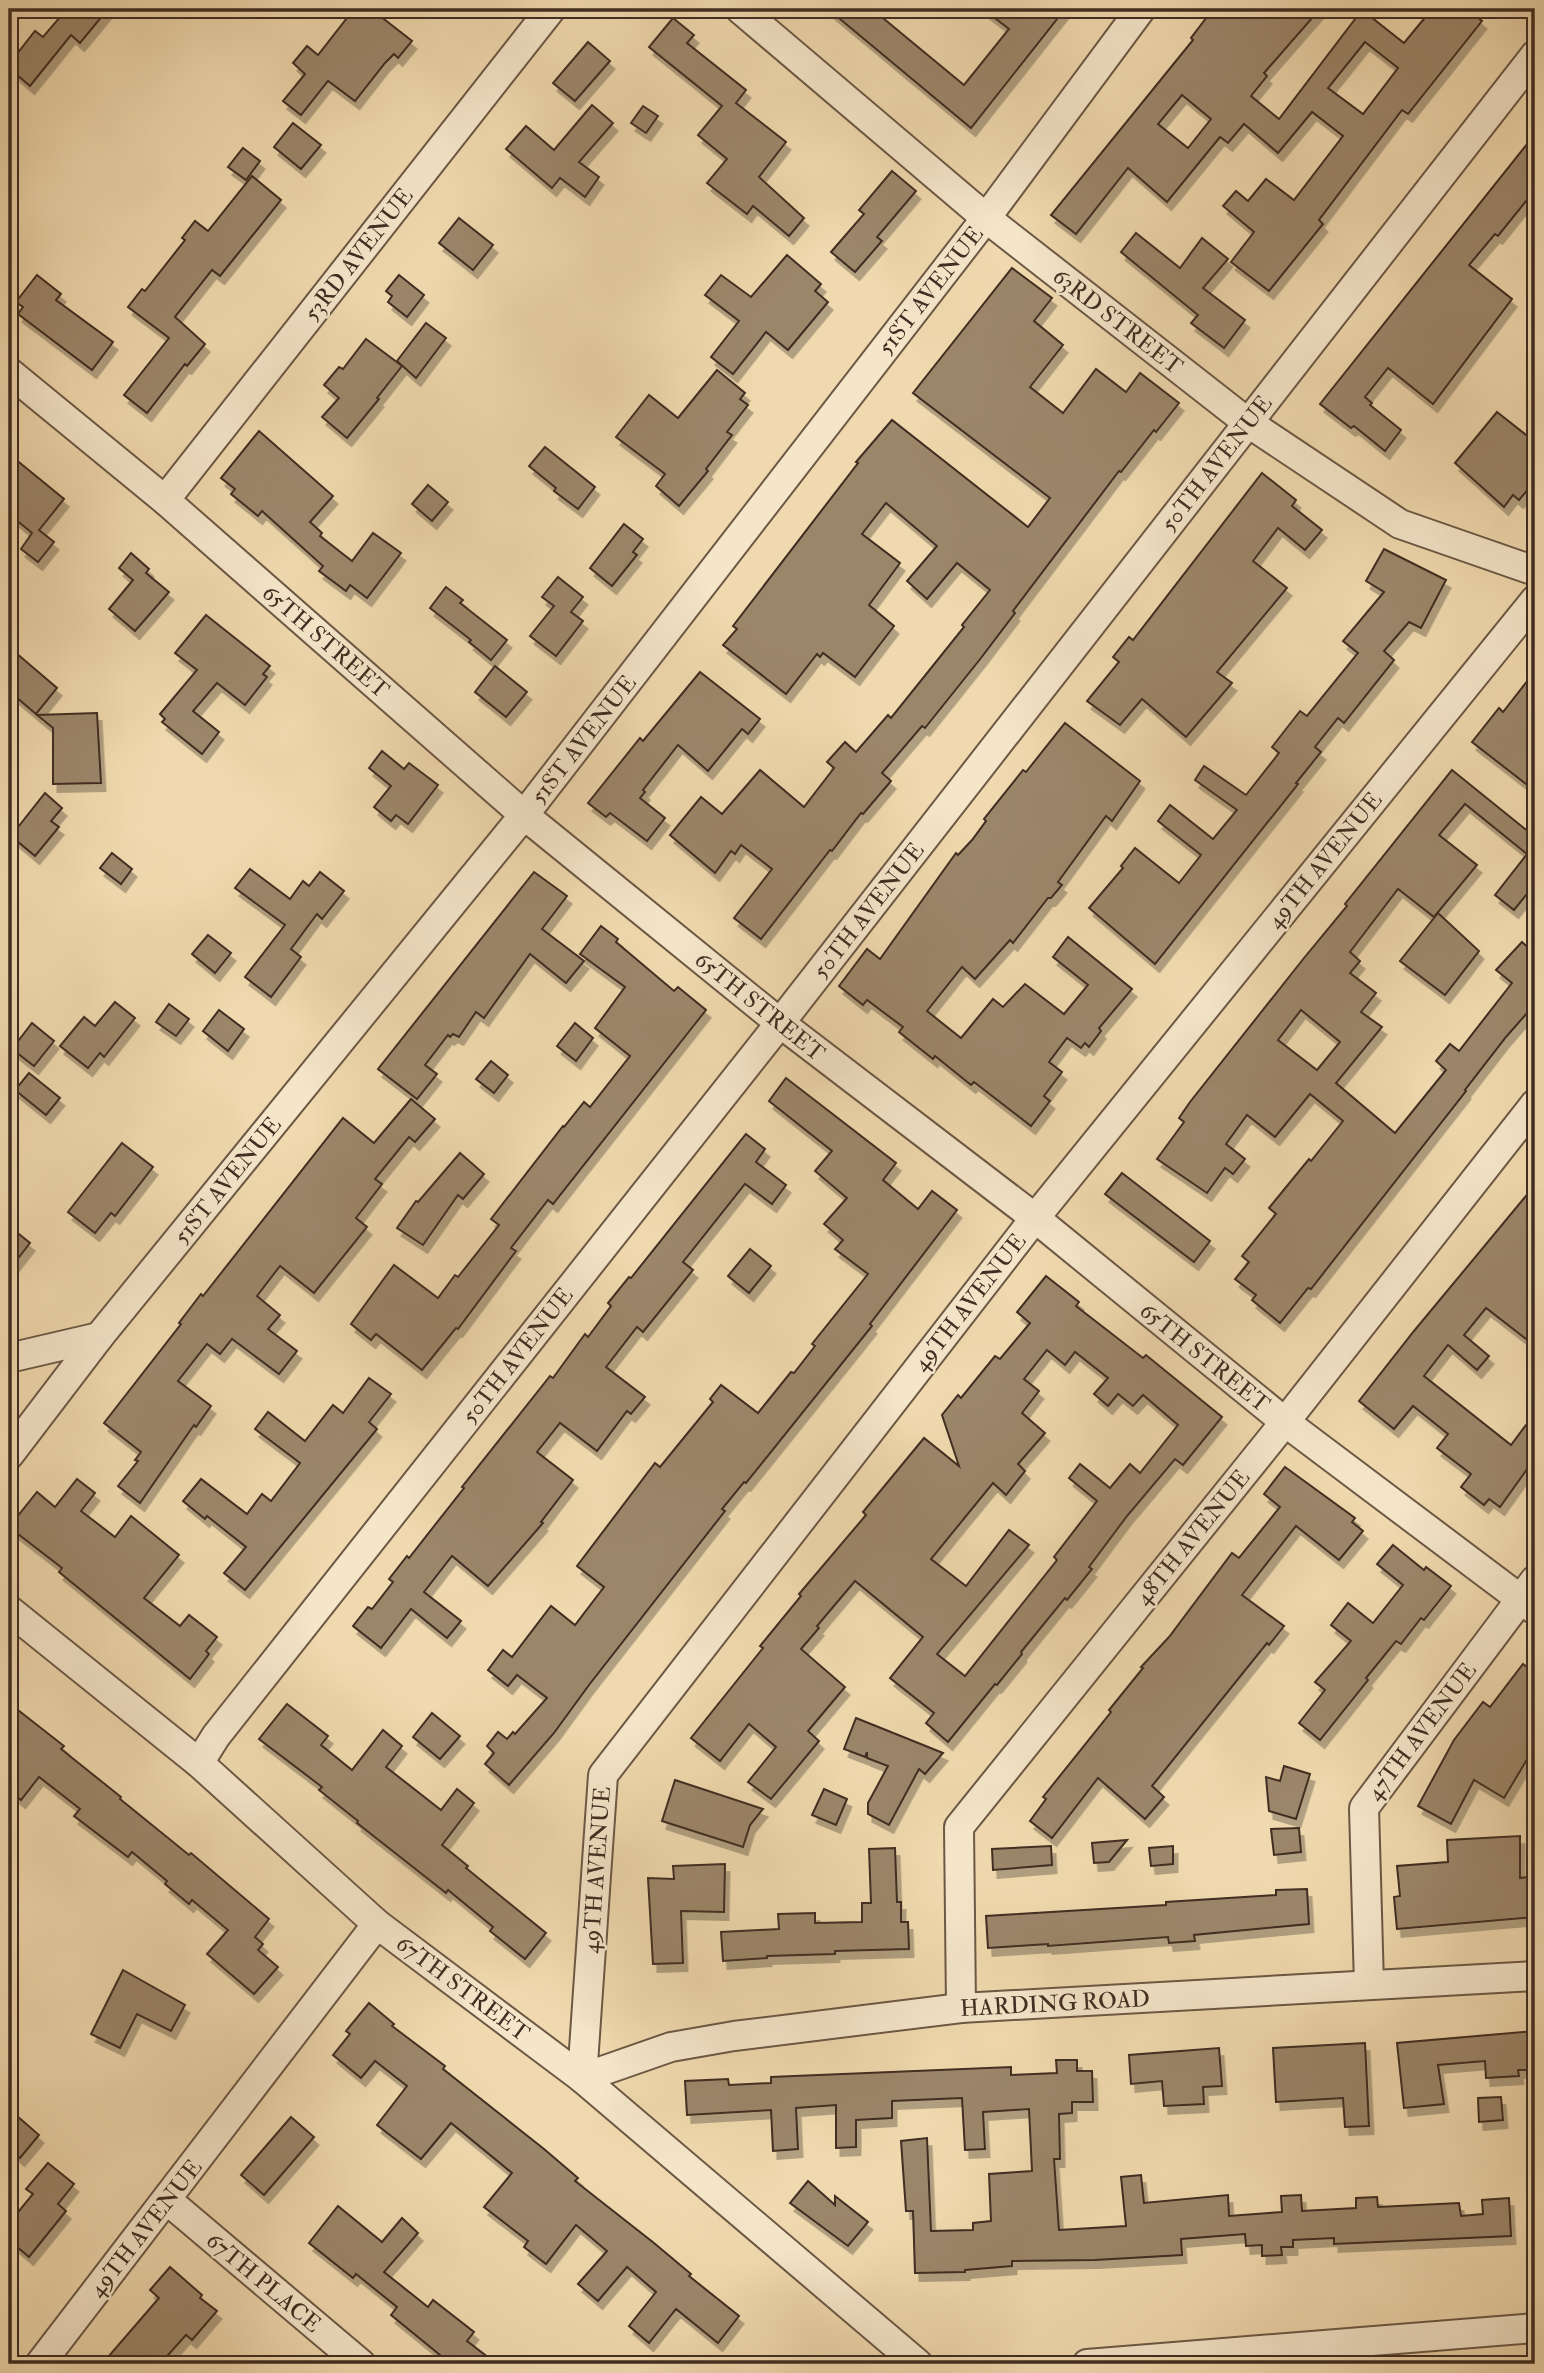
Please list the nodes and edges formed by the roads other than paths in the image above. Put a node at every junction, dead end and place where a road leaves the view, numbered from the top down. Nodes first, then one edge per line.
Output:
1 (551, 9) edge
2 (740, 9) edge
3 (1141, 9) edge
4 (1535, 55) edge
5 (986, 218) junction
6 (9, 372) edge
7 (1247, 422) junction
8 (165, 500) junction
9 (1535, 570) edge
10 (1535, 600) edge
11 (524, 815) junction
12 (780, 1023) junction
13 (1535, 1104) edge
14 (1034, 1218) junction
15 (99, 1337) junction
16 (9, 1358) edge
17 (1285, 1422) junction
18 (9, 1455) edge
19 (1530, 1596) edge
20 (9, 1610) edge
21 (199, 1763) junction
22 (377, 1924) junction
23 (1535, 1976) edge
24 (1369, 1985) junction
25 (961, 2008) junction
26 (582, 2078) junction
27 (167, 2200) junction
28 (1535, 2328) edge
29 (40, 2364) edge
30 (361, 2364) edge
31 (918, 2364) edge
32 (1087, 2364) edge

1 - 8 street, 53RD AVENUE
2 - 5 street, 63RD STREET
3 - 5 street, 51ST AVENUE
4 - 7 street, 50TH AVENUE
5 - 7 street, 63RD STREET
5 - 11 street, 51ST AVENUE
6 - 8 street, 65TH STREET
7 - 9 street, 63RD STREET
7 - 12 street, 50TH AVENUE
8 - 11 street, 65TH STREET
10 - 14 street, 49TH AVENUE
11 - 12 street, 65TH STREET
11 - 15 street, 51ST AVENUE
12 - 14 street, 65TH STREET
12 - 21 street, 50TH AVENUE
13 - 17 street, 48TH AVENUE
14 - 17 street, 65TH STREET
14 - 26 street, 49TH AVENUE
15 - 16 street
15 - 18 street, 51ST AVENUE
17 - 19 street, 65TH STREET
17 - 25 street, 48TH AVENUE
19 - 24 street, 47TH AVENUE
20 - 21 street, 67TH STREET
21 - 22 street, 67TH STREET
22 - 26 street, 67TH STREET
22 - 27 street, 49TH AVENUE
23 - 24 street, HARDING ROAD
24 - 25 street, HARDING ROAD
25 - 26 street, HARDING ROAD
26 - 31 street, 67TH STREET
27 - 29 street, 49TH AVENUE
27 - 30 street, 67TH PLACE
28 - 32 street

